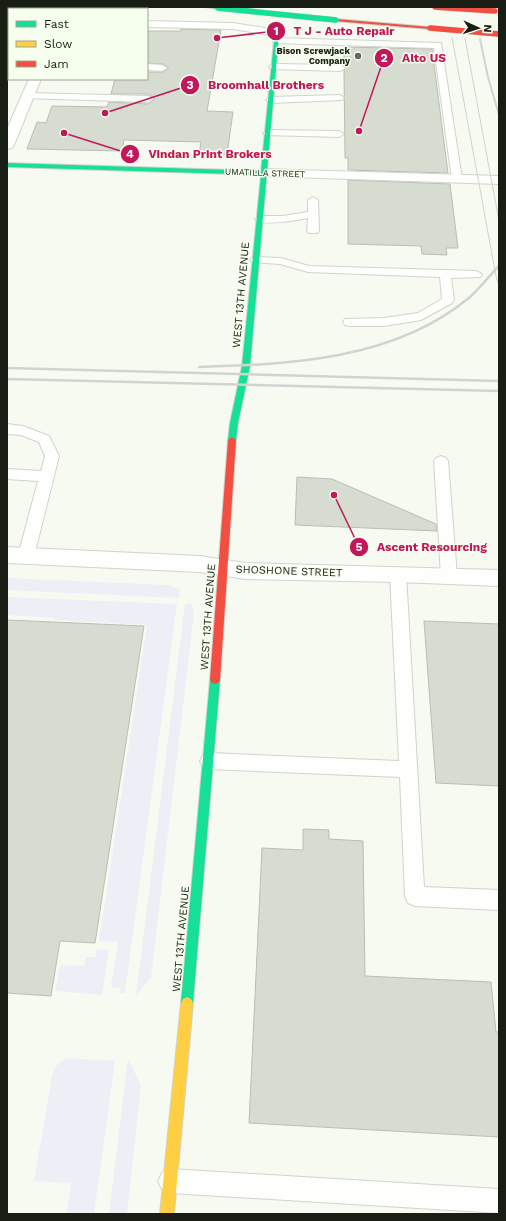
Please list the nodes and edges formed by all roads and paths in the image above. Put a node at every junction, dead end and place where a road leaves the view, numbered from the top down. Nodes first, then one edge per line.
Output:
1 (207, 7) edge
2 (435, 7) edge
3 (497, 11) edge
4 (278, 22) dead end
5 (148, 24) edge
6 (499, 34) edge
7 (277, 37) junction
8 (148, 67) edge
9 (274, 67) junction
10 (162, 68) dead end
11 (340, 68) dead end
12 (35, 80) edge
13 (28, 96) junction
14 (339, 98) dead end
15 (148, 99) dead end
16 (271, 100) junction
17 (268, 133) junction
18 (339, 134) dead end
19 (7, 145) edge
20 (7, 165) edge
21 (264, 173) junction
22 (457, 178) junction
23 (499, 180) edge
24 (314, 200) dead end
25 (313, 214) junction
26 (260, 219) junction
27 (313, 231) dead end
28 (256, 260) junction
29 (445, 274) junction
30 (476, 276) dead end
31 (349, 322) dead end
32 (7, 429) edge
33 (441, 461) dead end
34 (7, 474) edge
35 (46, 476) junction
36 (16, 556) edge
37 (224, 568) junction
38 (398, 574) junction
39 (449, 576) junction
40 (499, 578) edge
41 (209, 761) junction
42 (408, 769) junction
43 (499, 900) edge
44 (170, 1181) junction
45 (499, 1200) edge
46 (167, 1214) edge

1 - 6 main road, bridge
2 - 3 main road, bridge
4 - 7 main road, WEST 13TH AVENUE
5 - 7 lane
7 - 9 main road, WEST 13TH AVENUE
7 - 22 lane
8 - 10 lane
9 - 11 lane
9 - 16 main road, WEST 13TH AVENUE
12 - 13 street
13 - 15 lane
13 - 19 street
14 - 16 lane
16 - 17 main road, WEST 13TH AVENUE
17 - 18 lane
17 - 21 main road, WEST 13TH AVENUE
20 - 21 main road, UMATILLA STREET
21 - 22 street, UMATILLA STREET
21 - 26 main road, WEST 13TH AVENUE
22 - 23 street, UMATILLA STREET
24 - 25 lane
25 - 26 lane
25 - 27 lane
26 - 28 main road, WEST 13TH AVENUE
28 - 29 lane
28 - 37 main road, WEST 13TH AVENUE
29 - 30 lane
29 - 31 lane
32 - 35 lane
33 - 39 lane
34 - 35 lane
35 - 36 lane
36 - 37 street, SHOSHONE STREET
37 - 38 street, SHOSHONE STREET
37 - 41 main road, WEST 13TH AVENUE
38 - 39 street, SHOSHONE STREET
38 - 42 lane
39 - 40 street, SHOSHONE STREET
41 - 42 lane
41 - 44 main road, WEST 13TH AVENUE
42 - 43 lane
44 - 45 lane
44 - 46 main road, WEST 13TH AVENUE

